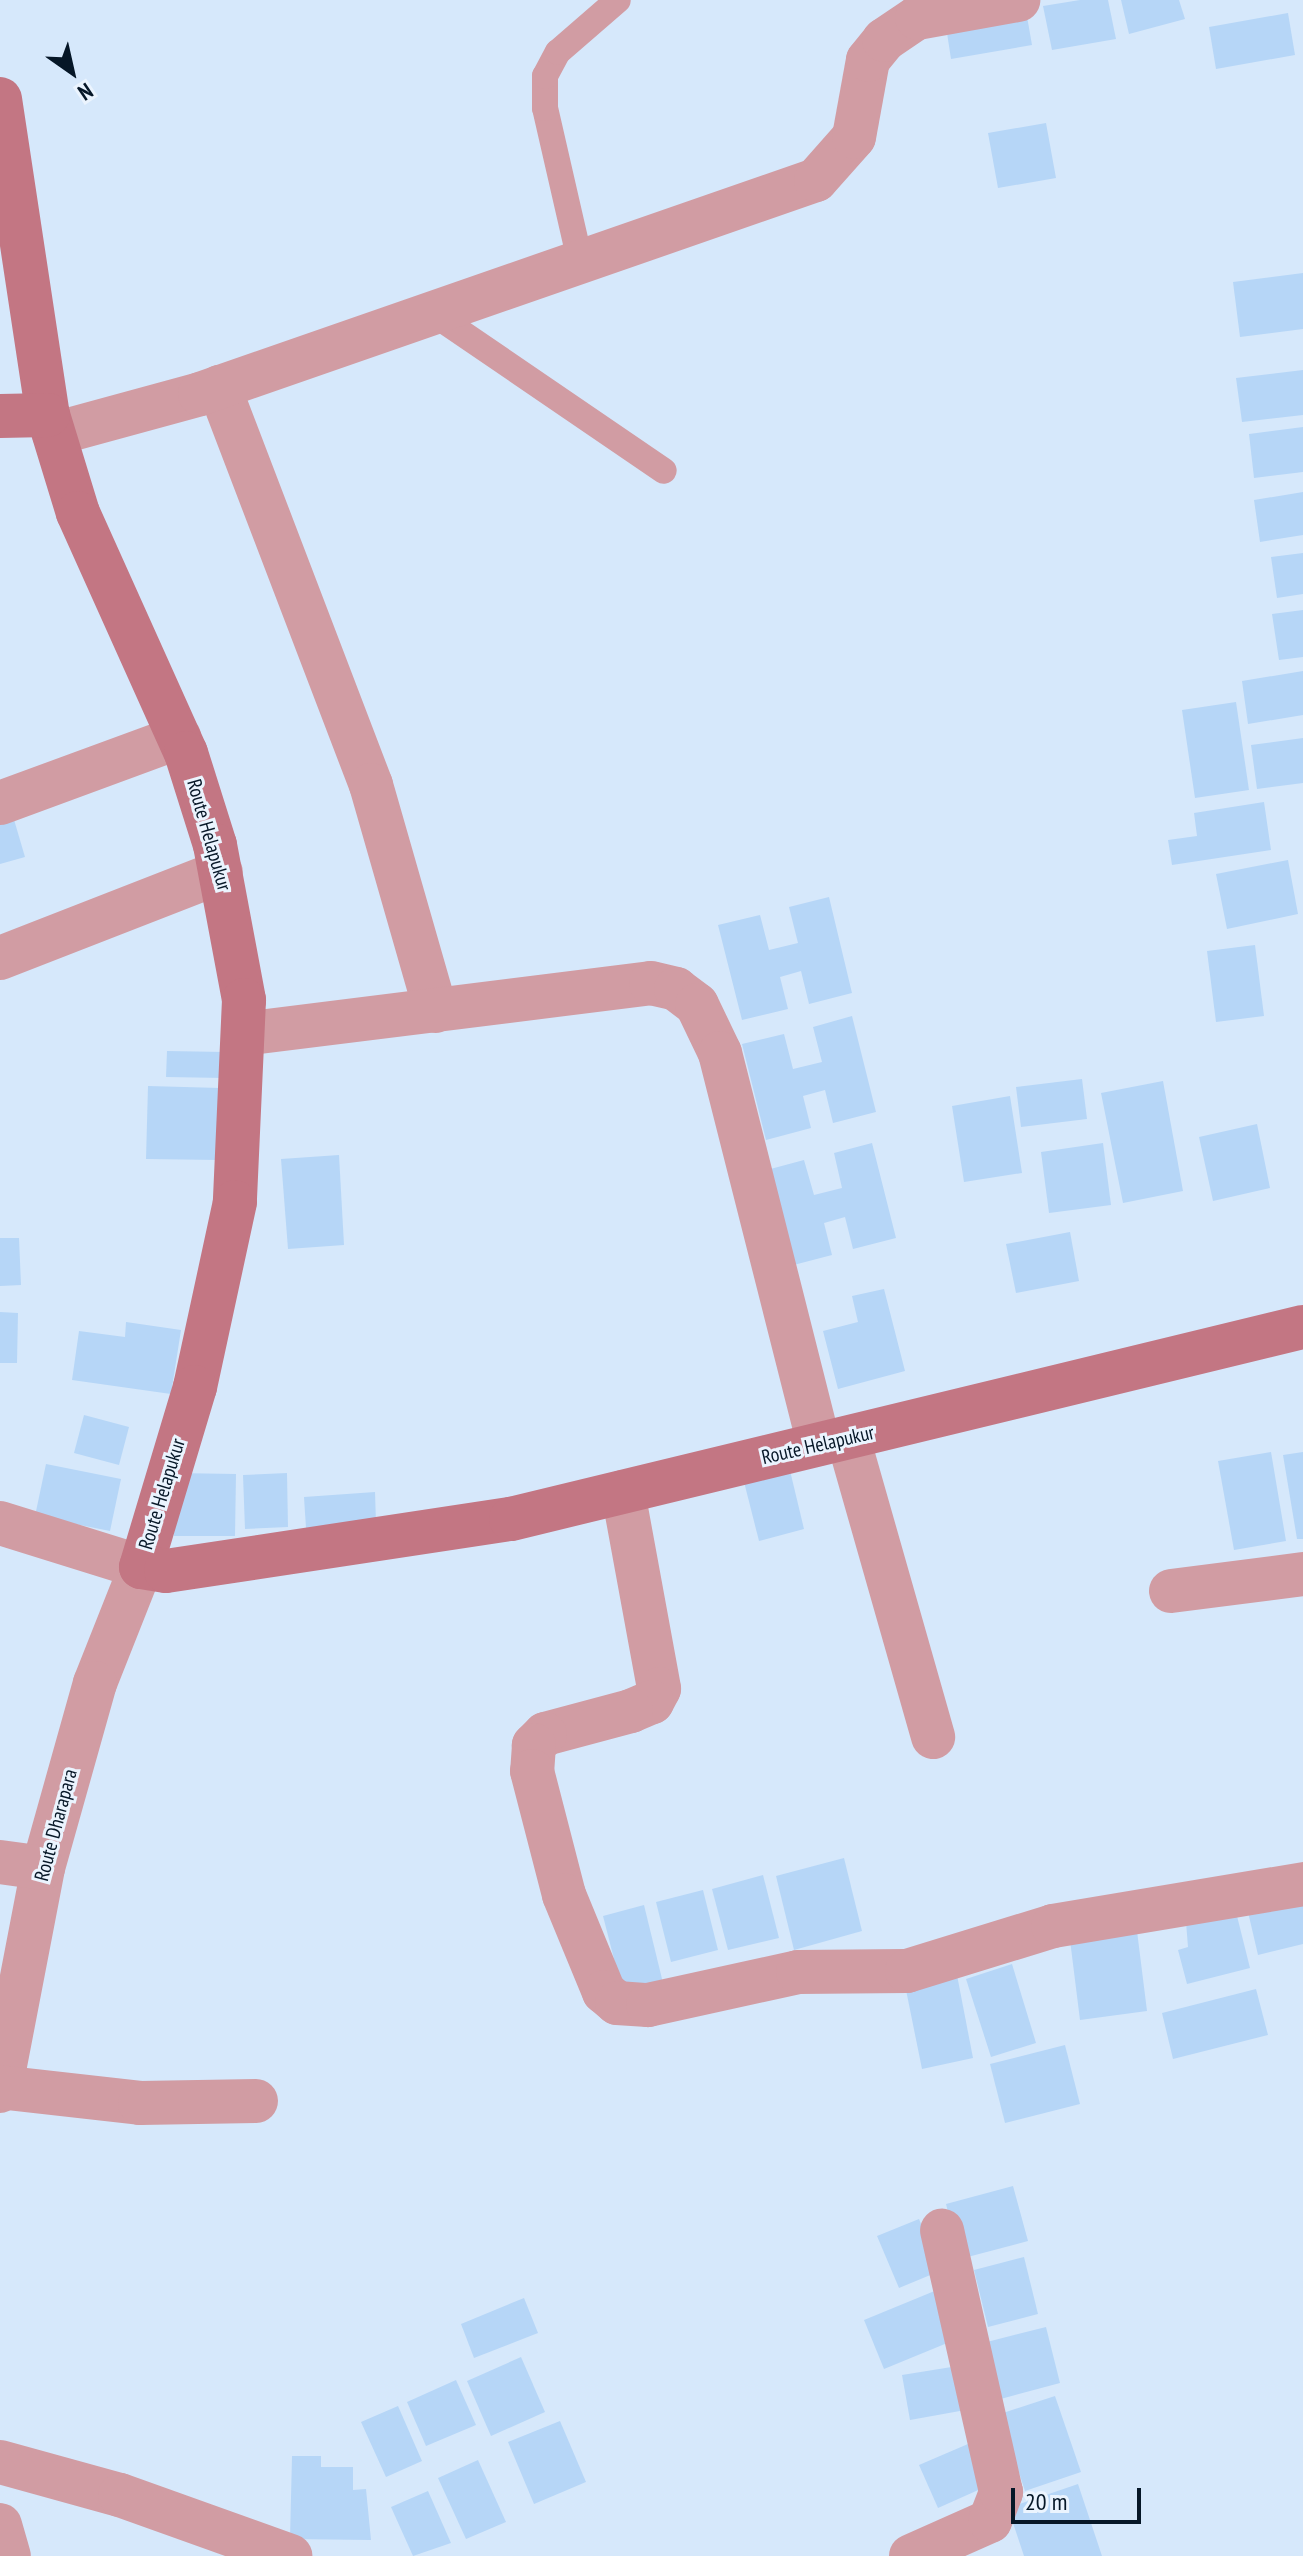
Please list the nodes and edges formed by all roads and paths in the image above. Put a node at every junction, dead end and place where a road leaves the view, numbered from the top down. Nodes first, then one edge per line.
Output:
1 (618, 0) edge
2 (1018, 0) edge
3 (0, 99) edge
4 (581, 265) junction
5 (434, 314) junction
6 (219, 387) junction
7 (0, 416) edge
8 (51, 425) junction
9 (664, 471) dead end
10 (179, 737) junction
11 (0, 803) edge
12 (221, 872) junction
13 (0, 958) edge
14 (436, 1011) junction
15 (243, 1034) junction
16 (1303, 1327) edge
17 (834, 1441) junction
18 (623, 1492) junction
19 (0, 1523) edge
20 (141, 1567) junction
21 (1303, 1574) edge
22 (1171, 1591) dead end
23 (933, 1737) dead end
24 (0, 1862) edge
25 (43, 1868) junction
26 (1303, 1884) edge
27 (0, 2089) edge
28 (256, 2101) dead end
29 (942, 2231) dead end
30 (0, 2462) edge
31 (0, 2525) edge
32 (9, 2556) edge
33 (290, 2556) edge
34 (911, 2556) edge

1 - 4 lane
2 - 4 street
3 - 8 street, Route Helapukur
4 - 5 street
5 - 6 street
5 - 9 lane
6 - 8 street
6 - 14 street
7 - 8 street
8 - 10 street, Route Helapukur
10 - 11 street
10 - 12 street, Route Helapukur
12 - 13 street
12 - 15 street, Route Helapukur
14 - 15 street
14 - 17 street
15 - 20 street, Route Helapukur
16 - 17 street, Route Helapukur
17 - 18 street, Route Helapukur
17 - 23 street
18 - 20 street, Route Helapukur
18 - 26 street
19 - 20 street
20 - 25 street, Route Dharapara
21 - 22 street
24 - 25 street
25 - 27 street, Route Dharapara
27 - 28 street
29 - 34 street
30 - 33 street
31 - 32 street

